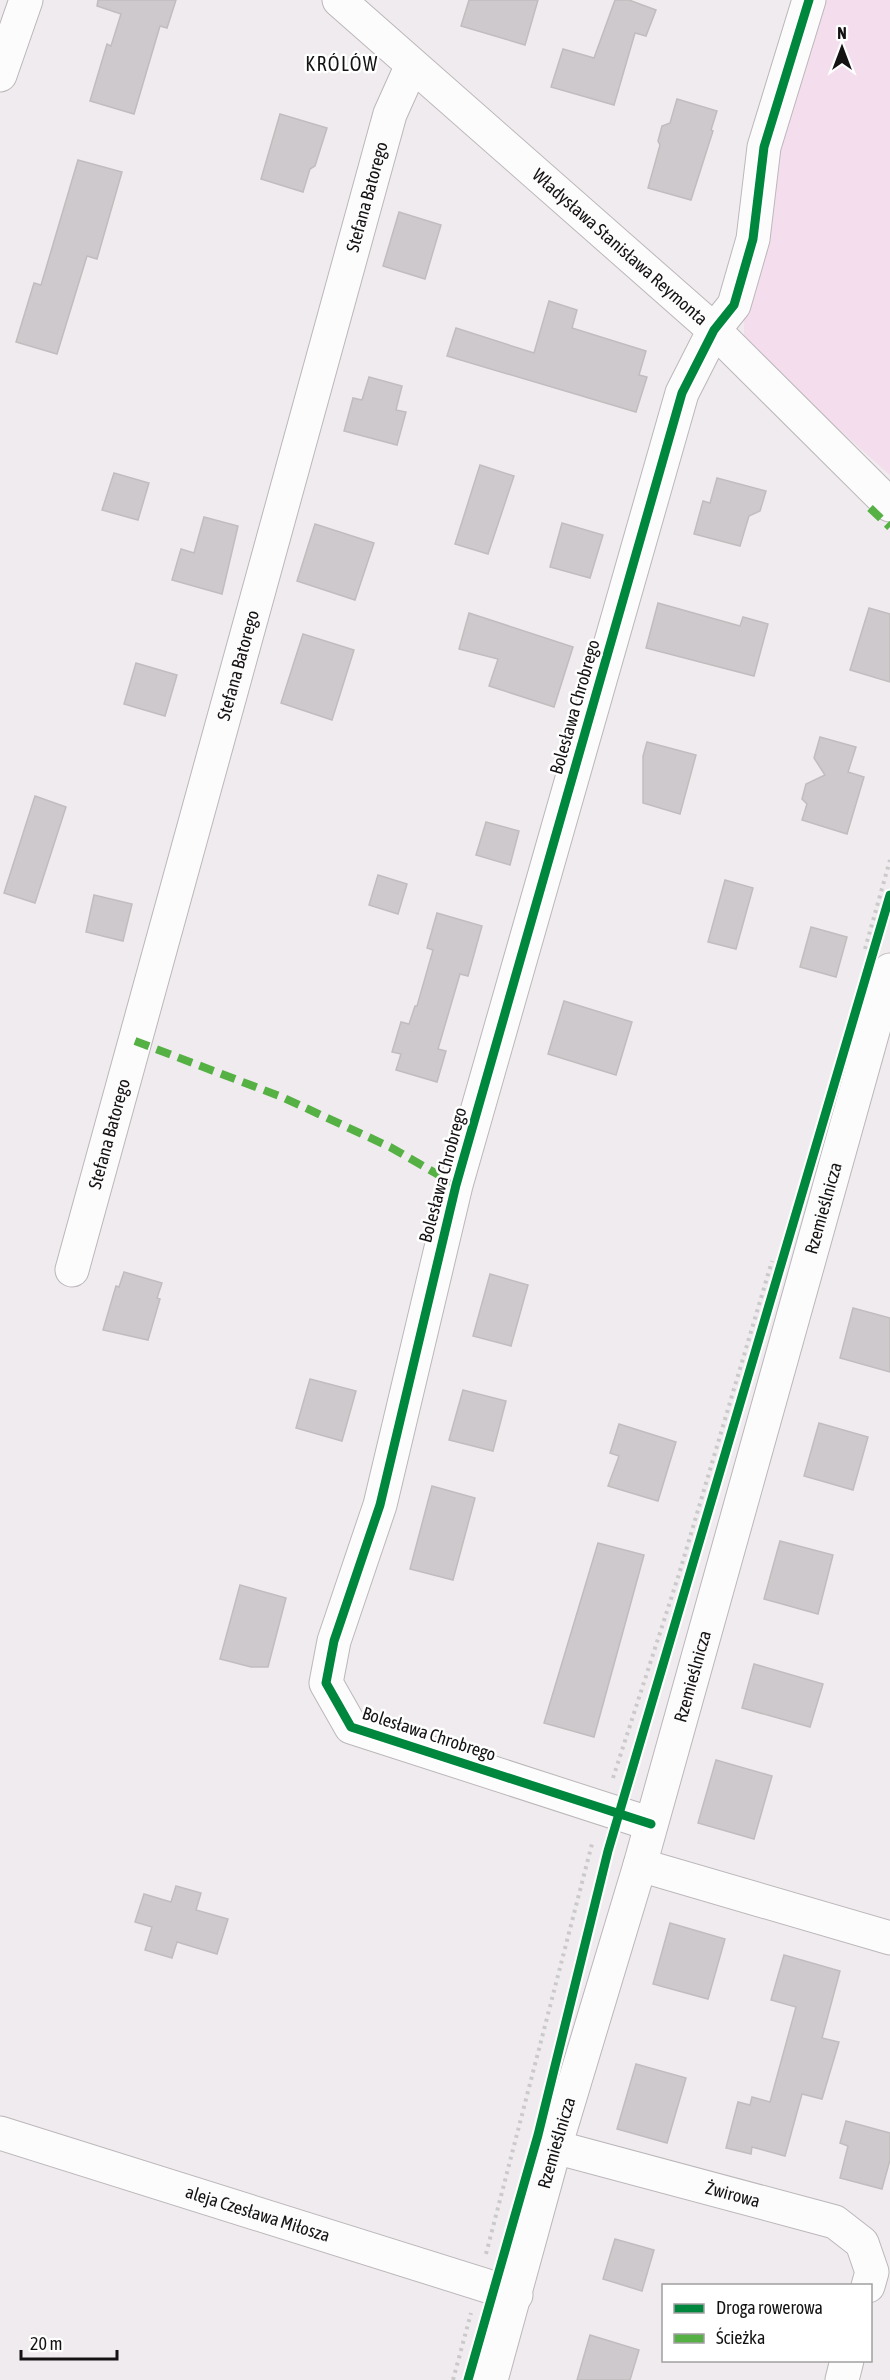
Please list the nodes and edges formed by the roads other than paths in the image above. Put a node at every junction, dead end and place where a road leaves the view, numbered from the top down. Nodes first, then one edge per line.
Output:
1 (26, 0) edge
2 (339, 0) edge
3 (809, 0) edge
4 (412, 65) junction
5 (0, 75) edge
6 (714, 330) junction
7 (890, 505) edge
8 (876, 958) edge
9 (72, 1270) dead end
10 (651, 1824) junction
11 (639, 1865) junction
12 (890, 1938) edge
13 (0, 2133) edge
14 (555, 2147) junction
15 (869, 2284) edge
16 (516, 2295) junction
17 (847, 2362) edge
18 (491, 2380) edge
19 (842, 2380) edge

1 - 5 street
2 - 4 street, Władysława Stanisława Reymonta
3 - 6 street, Bolesława Chrobrego
4 - 6 street, Władysława Stanisława Reymonta
4 - 9 street, Stefana Batorego
6 - 7 street, Władysława Stanisława Reymonta
6 - 10 street, Bolesława Chrobrego
8 - 10 street, Rzemieślnicza
10 - 11 street, Rzemieślnicza
11 - 12 street
11 - 14 street, Rzemieślnicza
13 - 16 street, aleja Czesława Miłosza
14 - 15 street, Żwirowa
14 - 16 street, Rzemieślnicza
16 - 18 street, Rzemieślnicza
17 - 19 street

